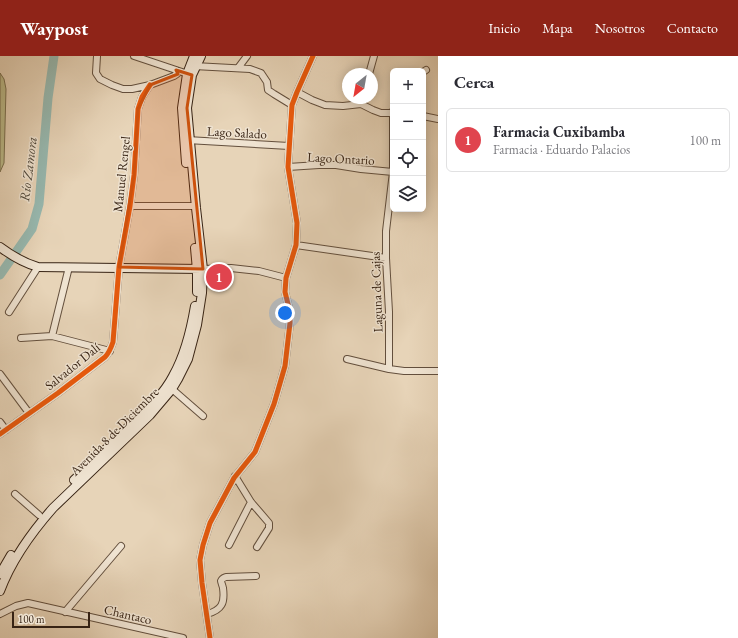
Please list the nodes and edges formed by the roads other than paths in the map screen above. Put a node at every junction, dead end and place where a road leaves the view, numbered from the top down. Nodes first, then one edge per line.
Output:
1 (97, 56) edge
2 (134, 56) edge
3 (194, 56) edge
4 (201, 56) edge
5 (247, 56) edge
6 (313, 56) edge
7 (374, 56) edge
8 (193, 66) junction
9 (238, 68) junction
10 (371, 68) edge
11 (176, 70) junction
12 (190, 74) junction
13 (150, 86) junction
14 (297, 92) junction
15 (351, 104) edge
16 (365, 104) edge
17 (292, 105) junction
18 (390, 113) edge
19 (426, 117) edge
20 (438, 120) edge
21 (187, 140) junction
22 (289, 146) junction
23 (288, 168) junction
24 (390, 172) edge
25 (393, 176) edge
26 (130, 206) junction
27 (192, 206) junction
28 (296, 245) junction
29 (2, 249) edge
30 (386, 258) junction
31 (38, 267) junction
32 (69, 267) junction
33 (119, 267) junction
34 (200, 269) junction
35 (286, 278) junction
36 (9, 312) dead end
37 (52, 336) junction
38 (21, 338) dead end
39 (110, 351) junction
40 (347, 358) dead end
41 (389, 369) junction
42 (438, 371) edge
43 (0, 374) edge
44 (172, 389) junction
45 (29, 413) junction
46 (203, 416) dead end
47 (0, 422) edge
48 (3, 432) edge
49 (235, 476) junction
50 (16, 494) dead end
51 (251, 502) junction
52 (39, 515) junction
53 (229, 545) dead end
54 (121, 546) dead end
55 (257, 547) dead end
56 (0, 574) edge
57 (256, 576) dead end
58 (0, 591) edge
59 (65, 612) junction
60 (0, 614) edge
61 (207, 614) junction
62 (183, 638) edge
63 (210, 638) edge

1 - 13 street
2 - 11 street
3 - 8 main road, Avenida 8 de Diciembre
4 - 8 main road, Avenida 8 de Diciembre
5 - 9 street
6 - 14 street
7 - 10 street
8 - 9 street
8 - 12 main road, Avenida 8 de Diciembre
9 - 17 street
11 - 12 street
11 - 13 street
12 - 21 main road, Avenida 8 de Diciembre
13 - 26 street, Manuel Rengel
14 - 15 street
14 - 17 street
16 - 18 street
17 - 22 street
19 - 20 street
21 - 22 street, Lago Salado
21 - 27 main road, Avenida 8 de Diciembre
21 - 34 main road, Avenida 8 de Diciembre
22 - 23 street
23 - 24 street, Lago Ontario
23 - 28 street
25 - 30 street, Laguna de Cajas
26 - 27 street
26 - 33 street, Manuel Rengel
27 - 34 main road, Avenida 8 de Diciembre
28 - 30 street
28 - 35 street
29 - 31 main road
30 - 41 street, Laguna de Cajas
31 - 32 main road
31 - 36 street
32 - 33 main road
32 - 37 street
33 - 34 main road
33 - 39 street, Salvador Dalí
34 - 35 street
34 - 44 main road, Avenida 8 de Diciembre
34 - 52 main road, Avenida 8 de Diciembre
35 - 49 street
37 - 38 street
37 - 39 street
39 - 45 street, Salvador Dalí
40 - 41 street
41 - 42 street
43 - 45 street
44 - 46 street
44 - 58 main road, Avenida 8 de Diciembre
45 - 48 street, Salvador Dalí
47 - 48 street
49 - 51 street
49 - 61 street
50 - 52 street
51 - 53 street
51 - 55 street
52 - 56 main road, Avenida 8 de Diciembre
54 - 59 street
57 - 61 street
59 - 60 street, Chantaco
59 - 62 street, Chantaco
61 - 63 street

